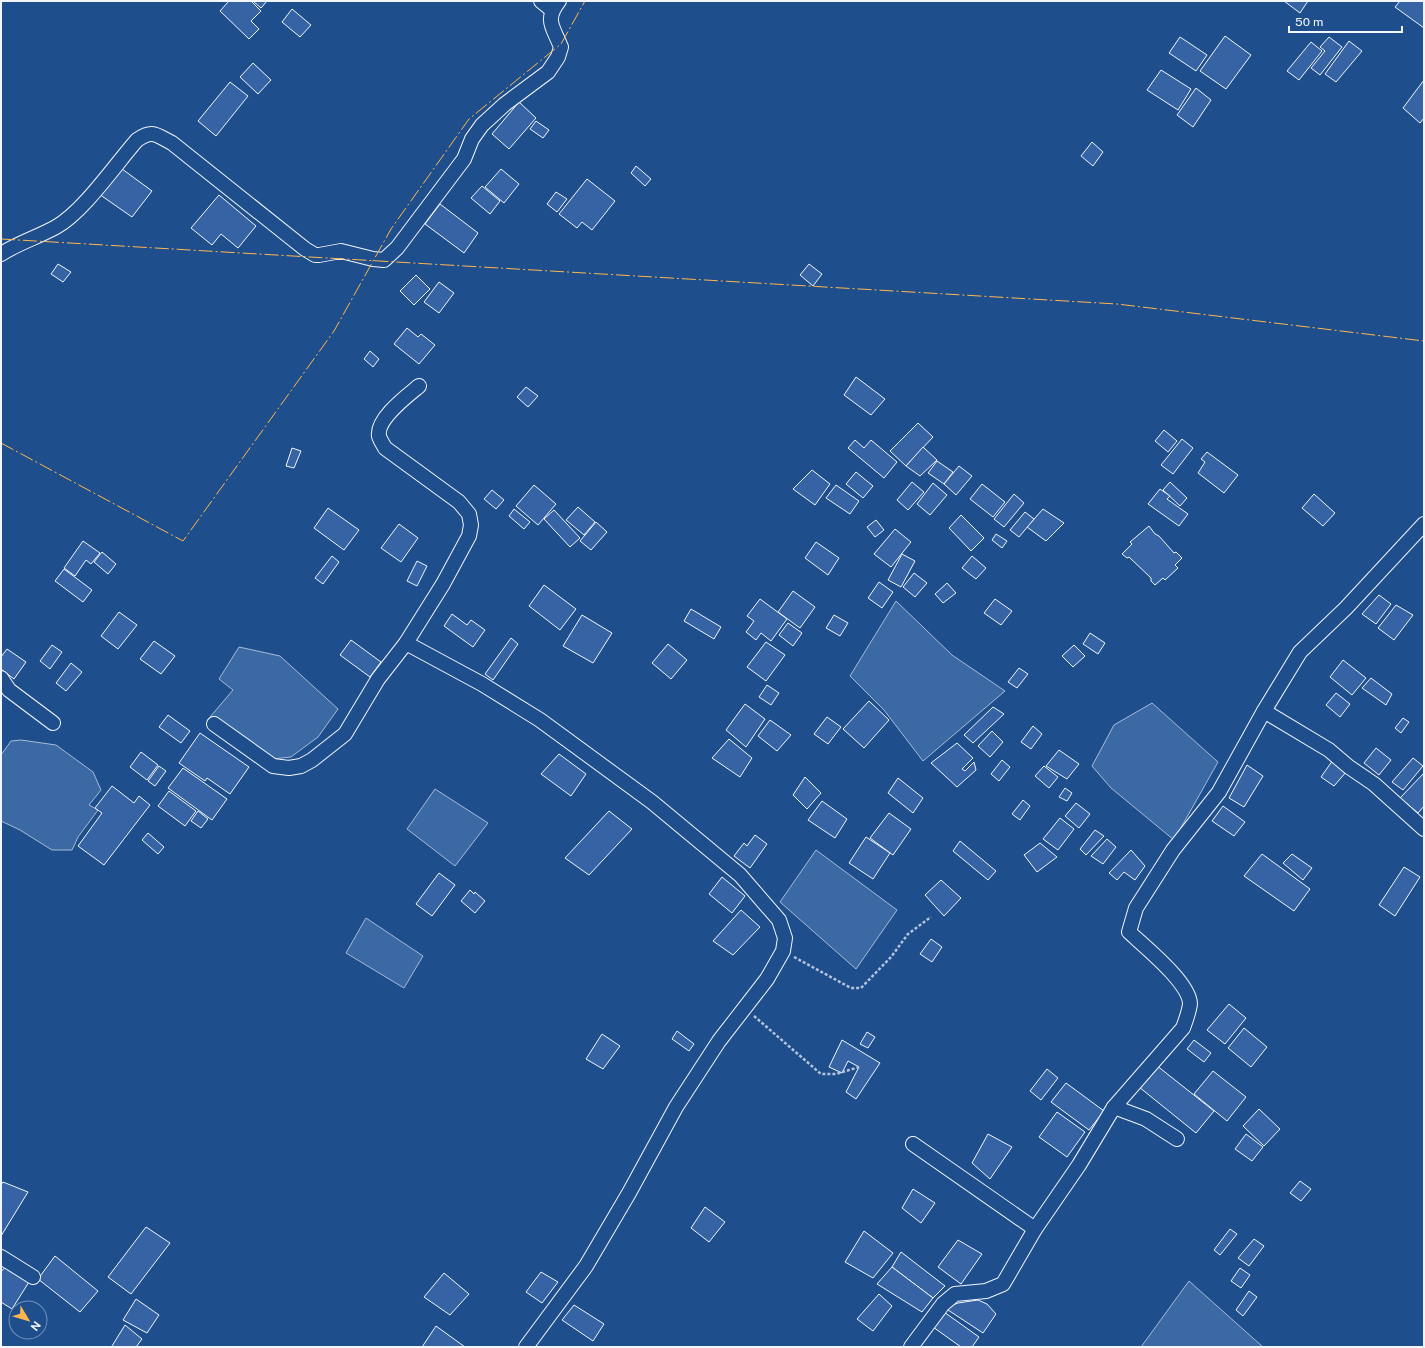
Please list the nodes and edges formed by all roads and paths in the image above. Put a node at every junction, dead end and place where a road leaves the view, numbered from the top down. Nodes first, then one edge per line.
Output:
1 (551, 4) edge
2 (1, 254) edge
3 (419, 386) dead end
4 (1424, 524) edge
5 (406, 643) junction
6 (1, 678) edge
7 (1264, 711) junction
8 (53, 723) dead end
9 (214, 724) dead end
10 (1424, 829) edge
11 (931, 917) dead end
12 (783, 951) junction
13 (745, 1008) junction
14 (859, 1067) dead end
15 (1114, 1107) junction
16 (1176, 1139) dead end
17 (913, 1144) dead end
18 (1035, 1229) junction
19 (1, 1257) edge
20 (33, 1277) dead end
21 (526, 1347) edge
22 (911, 1347) edge

1 - 2 street
3 - 5 street
4 - 7 street
5 - 9 street
5 - 12 street
6 - 8 street
7 - 10 street
7 - 15 street
11 - 12 path
12 - 13 street
13 - 14 path
13 - 21 street
15 - 16 street
15 - 18 street
17 - 18 street
18 - 22 street
19 - 20 street

